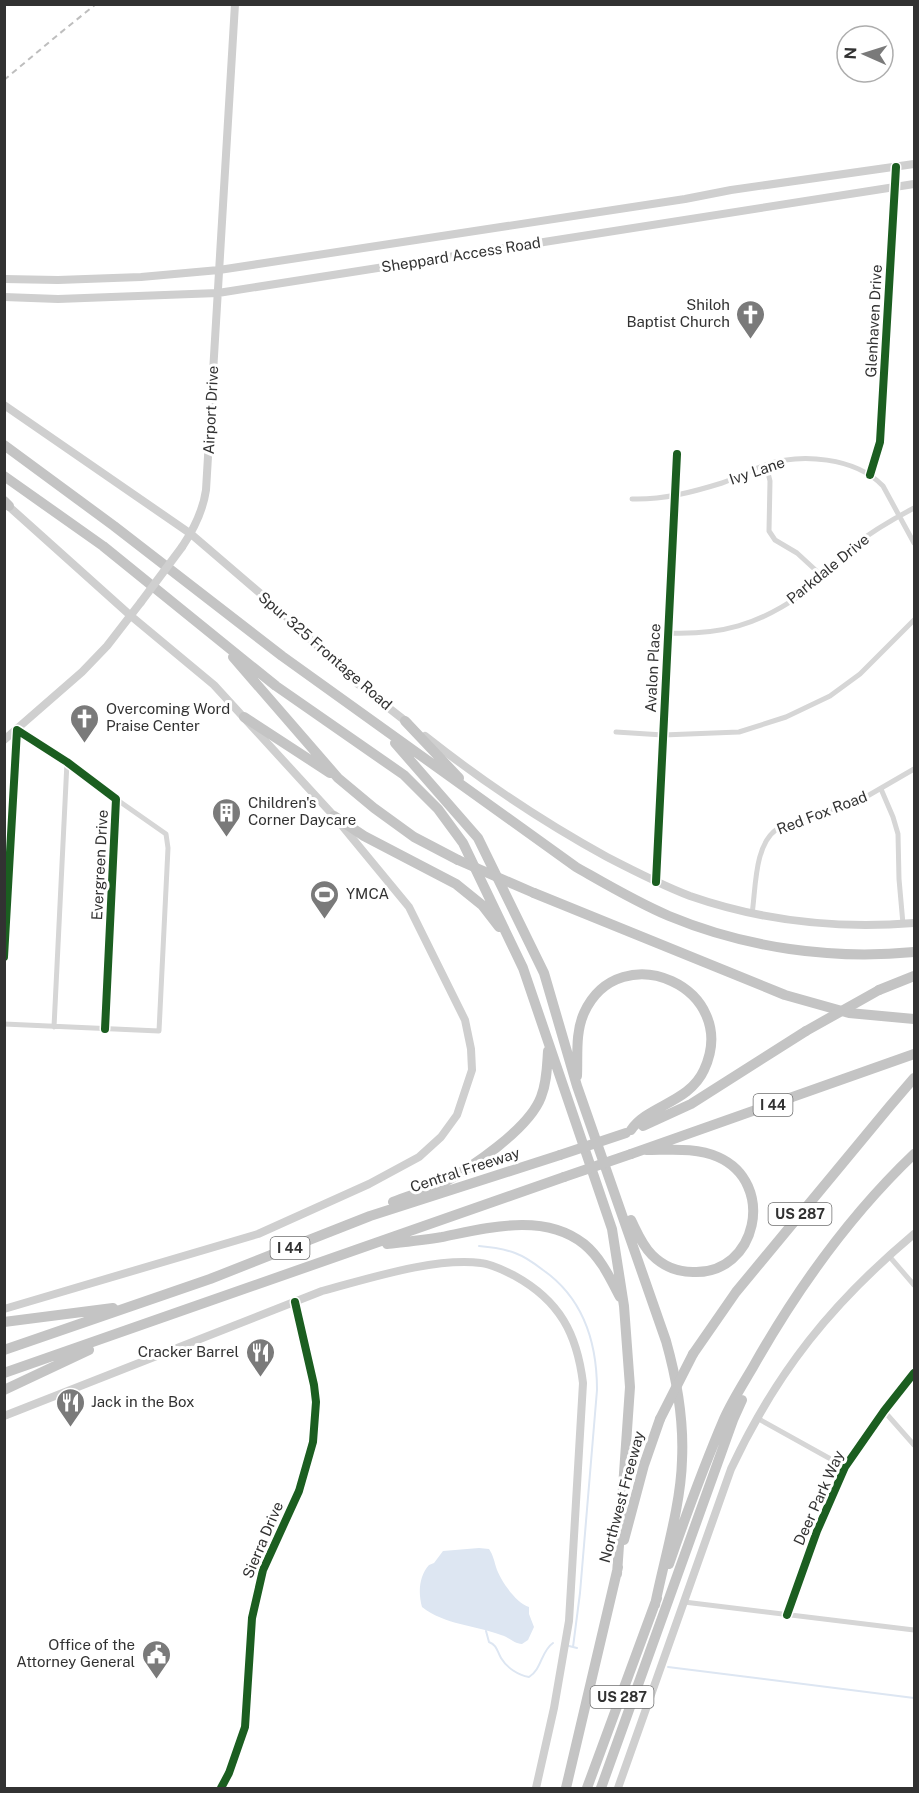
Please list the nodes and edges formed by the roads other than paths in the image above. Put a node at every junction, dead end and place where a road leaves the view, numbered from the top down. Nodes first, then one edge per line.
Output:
1 (236, 4) edge
2 (915, 164) edge
3 (896, 166) junction
4 (915, 184) edge
5 (895, 187) junction
6 (219, 270) junction
7 (4, 279) edge
8 (218, 293) junction
9 (4, 297) edge
10 (4, 405) edge
11 (4, 440) edge
12 (4, 445) edge
13 (677, 454) dead end
14 (30, 463) junction
15 (766, 465) junction
16 (870, 475) junction
17 (4, 476) edge
18 (675, 496) junction
19 (632, 499) dead end
20 (6, 503) edge
21 (915, 508) edge
22 (899, 516) junction
23 (191, 534) junction
24 (915, 543) edge
25 (822, 576) junction
26 (131, 615) junction
27 (915, 620) edge
28 (668, 633) junction
29 (213, 634) junction
30 (243, 717) junction
31 (405, 721) junction
32 (383, 728) junction
33 (17, 730) junction
34 (615, 732) dead end
35 (663, 735) junction
36 (4, 740) edge
37 (67, 762) junction
38 (915, 769) edge
39 (338, 778) junction
40 (881, 789) junction
41 (477, 798) junction
42 (117, 799) junction
43 (334, 816) junction
44 (656, 882) junction
45 (752, 914) junction
46 (915, 922) edge
47 (903, 924) junction
48 (513, 945) junction
49 (915, 952) edge
50 (4, 957) edge
51 (915, 976) edge
52 (915, 1019) edge
53 (4, 1024) edge
54 (54, 1027) junction
55 (105, 1029) junction
56 (548, 1044) junction
57 (915, 1054) edge
58 (914, 1078) edge
59 (577, 1086) junction
60 (629, 1131) junction
61 (646, 1149) junction
62 (915, 1154) edge
63 (616, 1194) junction
64 (370, 1216) junction
65 (915, 1234) edge
66 (366, 1247) junction
67 (889, 1256) junction
68 (915, 1285) edge
69 (295, 1302) junction
70 (134, 1306) junction
71 (624, 1306) junction
72 (4, 1309) edge
73 (4, 1322) edge
74 (135, 1328) junction
75 (772, 1334) junction
76 (4, 1350) edge
77 (4, 1373) edge
78 (915, 1373) edge
79 (4, 1390) edge
80 (884, 1411) junction
81 (4, 1416) edge
82 (758, 1418) junction
83 (915, 1445) edge
84 (845, 1467) junction
85 (617, 1574) junction
86 (684, 1602) junction
87 (655, 1605) junction
88 (787, 1615) junction
89 (915, 1630) edge
90 (584, 1710) junction
91 (221, 1788) edge
92 (536, 1788) edge
93 (561, 1788) edge
94 (566, 1788) edge
95 (587, 1788) edge
96 (601, 1788) edge
97 (618, 1788) edge

1 - 6 main road, Airport Drive
2 - 3 main road, Sheppard Access Road
3 - 5 street, Glenhaven Drive
3 - 6 main road, Sheppard Access Road
4 - 5 main road, Sheppard Access Road
5 - 8 main road, Sheppard Access Road
5 - 16 street, Glenhaven Drive
6 - 7 main road, Sheppard Access Road
6 - 8 main road, Airport Drive
8 - 9 main road, Sheppard Access Road
8 - 23 main road, Airport Drive
10 - 23 main road, Spur 325 Frontage Road
11 - 14 highway
12 - 14 highway
13 - 18 street, Avalon Place
14 - 32 highway
15 - 16 street, Ivy Lane
15 - 18 street, Ivy Lane
15 - 25 street
16 - 22 street, Ivy Lane
17 - 29 highway
18 - 19 street, Ivy Lane
18 - 28 street, Avalon Place
20 - 26 main road
21 - 22 street, Parkdale Drive
22 - 24 street, Ivy Lane
22 - 25 street, Parkdale Drive
23 - 26 main road, Airport Drive, bridge
23 - 31 main road, Spur 325 Frontage Road
25 - 28 street, Parkdale Drive
26 - 30 main road
26 - 33 main road, Airport Drive
27 - 35 street
28 - 35 street, Avalon Place
29 - 39 highway
29 - 48 highway
30 - 39 highway
30 - 43 main road
31 - 41 highway
31 - 44 main road, Spur 325 Frontage Road
32 - 41 highway
32 - 59 highway
33 - 36 main road, Airport Drive
33 - 37 street, Evergreen Drive
33 - 50 street
34 - 35 street
35 - 44 street, Avalon Place
37 - 42 street, Evergreen Drive
37 - 54 street
38 - 40 street, Red Fox Road
39 - 52 highway, bridge
40 - 45 street, Red Fox Road
40 - 47 street
41 - 49 highway
42 - 55 street, Evergreen Drive
42 - 55 street, Evergreen Drive
43 - 48 highway
43 - 72 main road, Central Freeway
44 - 45 main road
45 - 47 main road
46 - 47 main road
48 - 56 highway
51 - 60 highway, Central Freeway / I 44, bridge
53 - 54 street
54 - 55 street
56 - 64 highway
56 - 71 highway
57 - 61 highway, I 44
58 - 85 highway, Northwest Freeway / US 287, bridge
59 - 60 highway
59 - 63 highway
60 - 64 highway, Central Freeway / I 44, bridge
61 - 63 highway
61 - 66 highway, I 44, bridge
62 - 75 highway, US 287
63 - 87 highway
64 - 70 highway, Central Freeway / I 44
65 - 67 main road
66 - 71 highway
66 - 74 highway, I 44
67 - 68 street
67 - 82 main road
69 - 81 main road
69 - 91 street, Sierra Drive
69 - 92 main road
70 - 73 highway
70 - 76 highway, Central Freeway / I 44
71 - 85 highway
74 - 77 highway, I 44
74 - 79 highway
75 - 87 highway, US 287
75 - 96 highway
78 - 80 street, Deer Park Way
80 - 83 street
80 - 84 street, Deer Park Way
82 - 84 street
82 - 86 main road
84 - 88 street, Deer Park Way
85 - 90 highway, Northwest Freeway / US 287
86 - 88 street
86 - 97 main road
87 - 95 highway, US 287
88 - 89 street
90 - 93 highway
90 - 94 highway, Northwest Freeway / US 287

